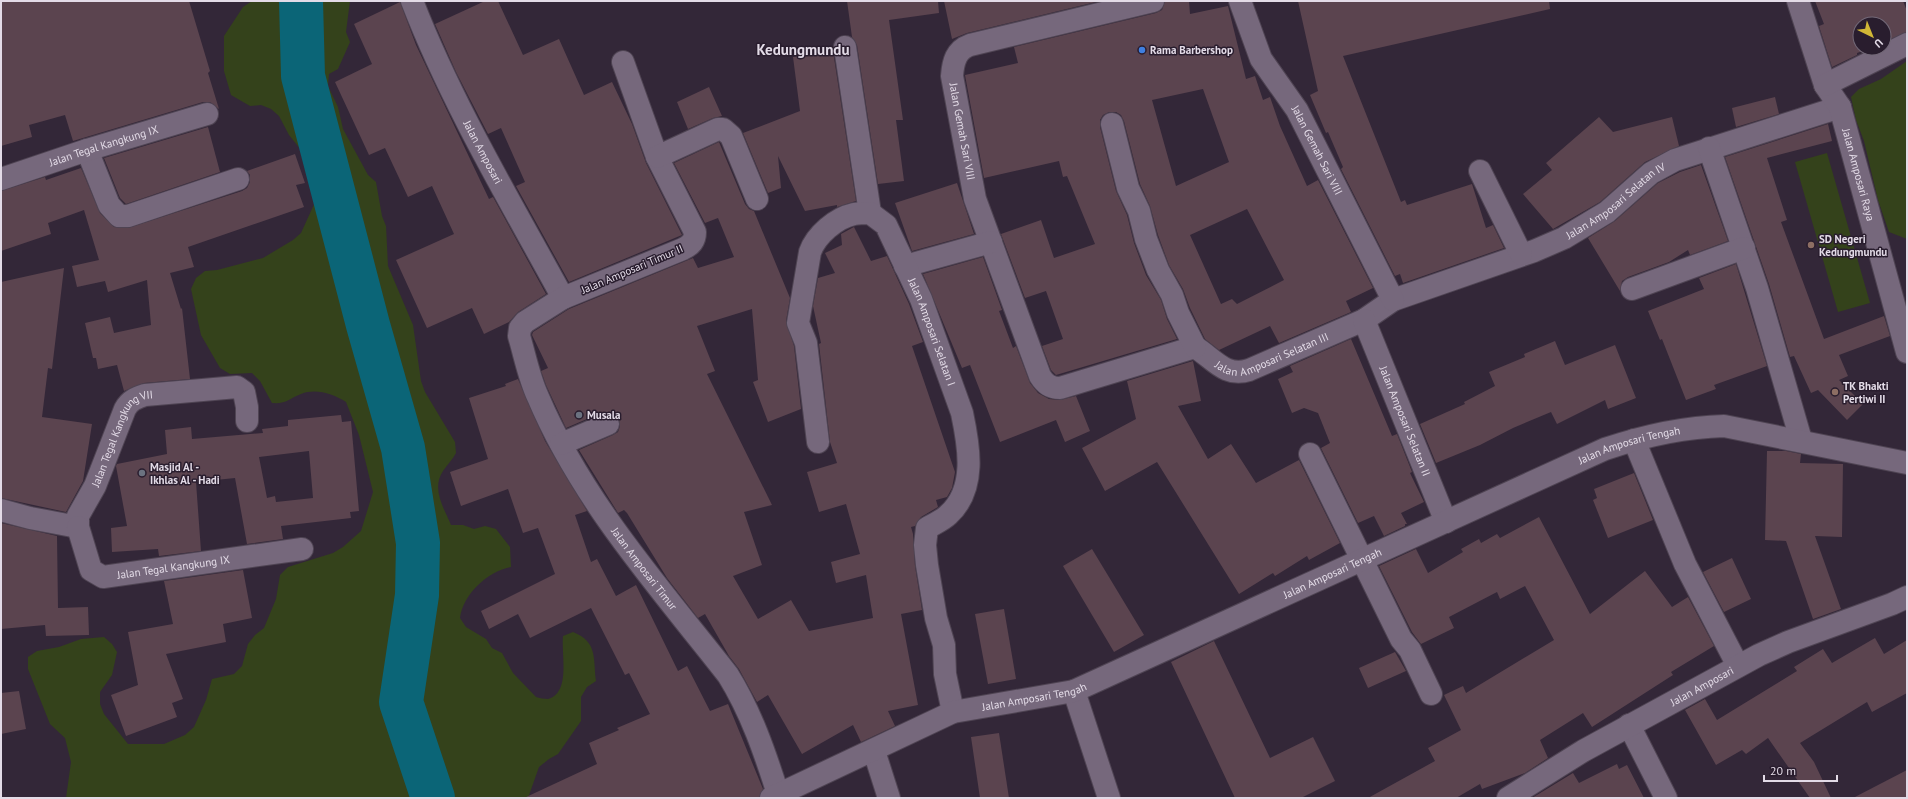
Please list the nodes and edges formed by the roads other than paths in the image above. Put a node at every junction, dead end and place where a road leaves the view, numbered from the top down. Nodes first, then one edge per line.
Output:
1 (412, 1) edge
2 (1153, 1) edge
3 (1240, 1) edge
4 (1798, 1) edge
5 (1907, 44) edge
6 (845, 46) dead end
7 (623, 62) dead end
8 (1825, 85) junction
9 (1840, 107) junction
10 (207, 114) dead end
11 (1112, 124) dead end
12 (1709, 148) junction
13 (87, 150) junction
14 (657, 157) junction
15 (1480, 171) dead end
16 (1, 179) edge
17 (238, 179) dead end
18 (757, 199) dead end
19 (870, 213) junction
20 (991, 242) junction
21 (1744, 248) junction
22 (1521, 254) junction
23 (905, 266) junction
24 (1632, 290) dead end
25 (562, 298) junction
26 (1392, 300) junction
27 (1364, 320) junction
28 (519, 336) joint
29 (1195, 346) junction
30 (1907, 352) edge
31 (247, 421) dead end
32 (608, 424) dead end
33 (1634, 440) junction
34 (1801, 440) junction
35 (818, 442) dead end
36 (561, 444) junction
37 (1310, 454) dead end
38 (1907, 463) edge
39 (1, 510) edge
40 (1446, 522) junction
41 (78, 527) junction
42 (302, 549) dead end
43 (1362, 559) junction
44 (1907, 597) edge
45 (1738, 666) junction
46 (1074, 691) junction
47 (1432, 694) dead end
48 (953, 712) junction
49 (1629, 725) junction
50 (874, 751) junction
51 (1521, 794) edge
52 (774, 796) edge
53 (890, 798) edge
54 (1109, 798) edge
55 (1666, 798) edge

1 - 25 street, Jalan Amposari
2 - 20 street, Jalan Gemah Sari VIII
3 - 26 street, Jalan Gemah Sari VIII
4 - 8 street, Jalan Amposari Raya
5 - 8 street
6 - 19 street
7 - 14 street, Jalan Amposari Timur II
8 - 9 street, Jalan Amposari Raya
9 - 12 street, Jalan Amposari Selatan IV
9 - 30 street, Jalan Amposari Raya
10 - 13 street, Jalan Tegal Kangkung IX
11 - 29 street
12 - 21 street
12 - 22 street, Jalan Amposari Selatan IV
13 - 16 street, Jalan Tegal Kangkung IX
13 - 17 street
14 - 18 street
14 - 25 street, Jalan Amposari Timur II
15 - 22 street
19 - 23 street, Jalan Amposari Selatan I
19 - 35 street
20 - 23 street
20 - 29 street, Jalan Gemah Sari VIII
21 - 24 street
21 - 34 street
22 - 26 street, Jalan Amposari Selatan IV
23 - 48 street, Jalan Amposari Selatan I
25 - 28 street, Jalan Amposari Timur II
26 - 27 street, Jalan Amposari Selatan III
27 - 29 street, Jalan Amposari Selatan III
27 - 40 street, Jalan Amposari Selatan II
28 - 36 street, Jalan Amposari Timur
31 - 41 street, Jalan Tegal Kangkung VII
32 - 36 street
33 - 34 street, Jalan Amposari Tengah
33 - 40 street, Jalan Amposari Tengah
33 - 45 street
34 - 38 street, Jalan Amposari Tengah
36 - 52 street, Jalan Amposari Timur
37 - 43 street
39 - 41 street
40 - 43 street, Jalan Amposari Tengah
41 - 42 street, Jalan Tegal Kangkung IX
43 - 46 street, Jalan Amposari Tengah
43 - 47 street
44 - 45 street, Jalan Amposari
45 - 49 street, Jalan Amposari
46 - 48 street, Jalan Amposari Tengah
46 - 54 street
48 - 50 street, Jalan Amposari Tengah
49 - 51 street, Jalan Amposari
49 - 55 street
50 - 52 street, Jalan Amposari Tengah
50 - 53 street

